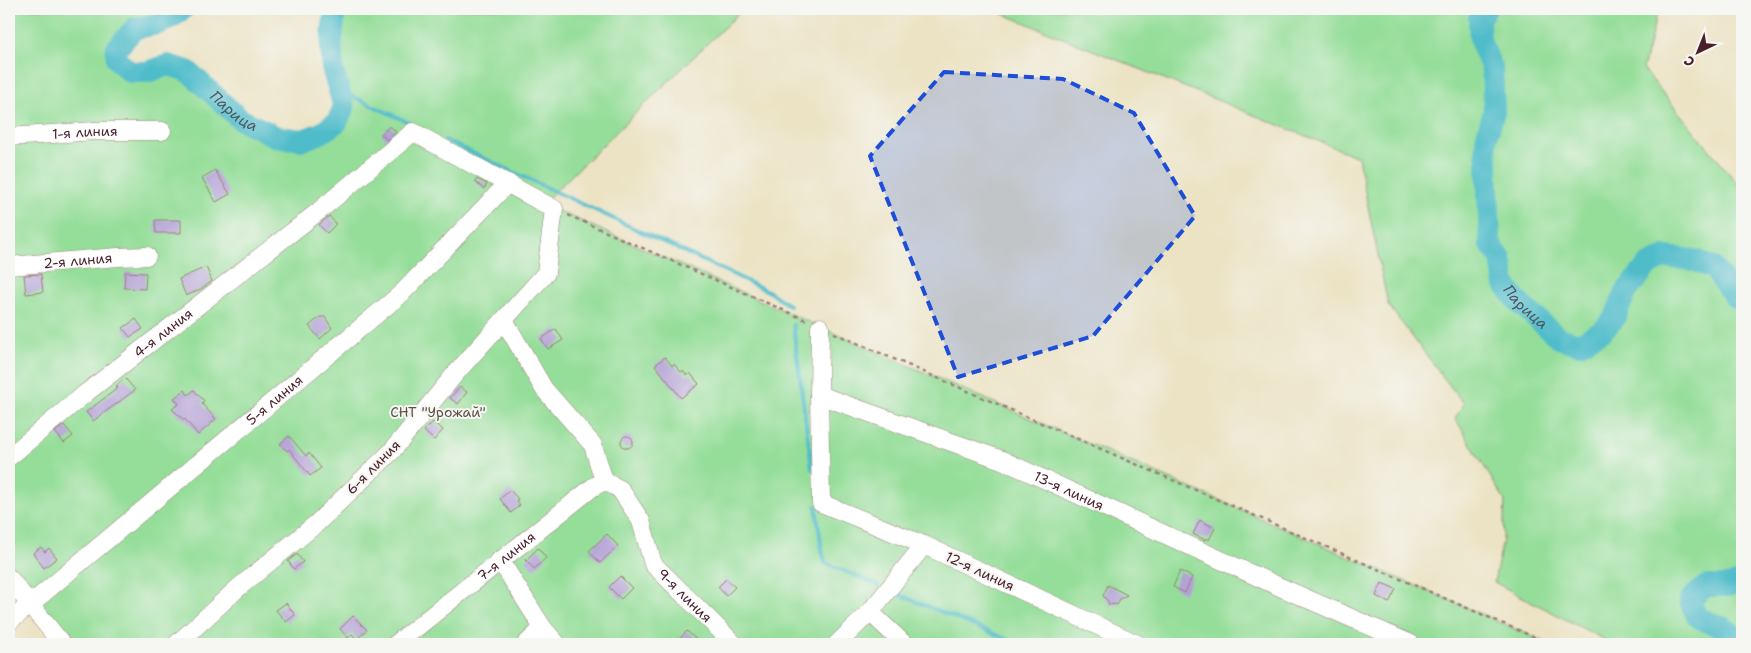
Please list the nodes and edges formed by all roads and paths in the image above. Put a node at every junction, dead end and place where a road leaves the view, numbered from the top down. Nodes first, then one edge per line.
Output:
1 (162, 131) dead end
2 (9, 137) edge
3 (508, 183) junction
4 (554, 209) junction
5 (147, 256) dead end
6 (9, 266) edge
7 (504, 320) junction
8 (820, 327) junction
9 (820, 395) junction
10 (9, 456) edge
11 (604, 480) junction
12 (924, 545) junction
13 (500, 560) junction
14 (9, 578) edge
15 (30, 604) junction
16 (870, 612) junction
17 (9, 622) edge
18 (543, 628) junction
19 (62, 644) edge
20 (177, 644) edge
21 (396, 644) edge
22 (526, 644) edge
23 (557, 644) edge
24 (734, 644) edge
25 (837, 644) edge
26 (904, 644) edge
27 (1138, 644) edge
28 (1411, 644) edge
29 (1550, 644) edge

1 - 2 street, 1-я линия
3 - 4 street
3 - 10 street, 4-я линия
3 - 15 street, 5-я линия
4 - 7 street, 6-я линия
4 - 8 path
5 - 6 street, 2-я линия
7 - 11 street
7 - 20 street, 6-я линия
8 - 9 street
8 - 29 path
9 - 12 street, 12-я линия
9 - 28 street, 13-я линия
11 - 13 street, 7-я линия
11 - 24 street, 9-я линия
12 - 16 street
12 - 27 street, 12-я линия
13 - 18 street
13 - 21 street, 7-я линия
14 - 15 street
15 - 17 street, 5-я линия
15 - 19 street
16 - 25 street
16 - 26 street
18 - 22 street
18 - 23 street

